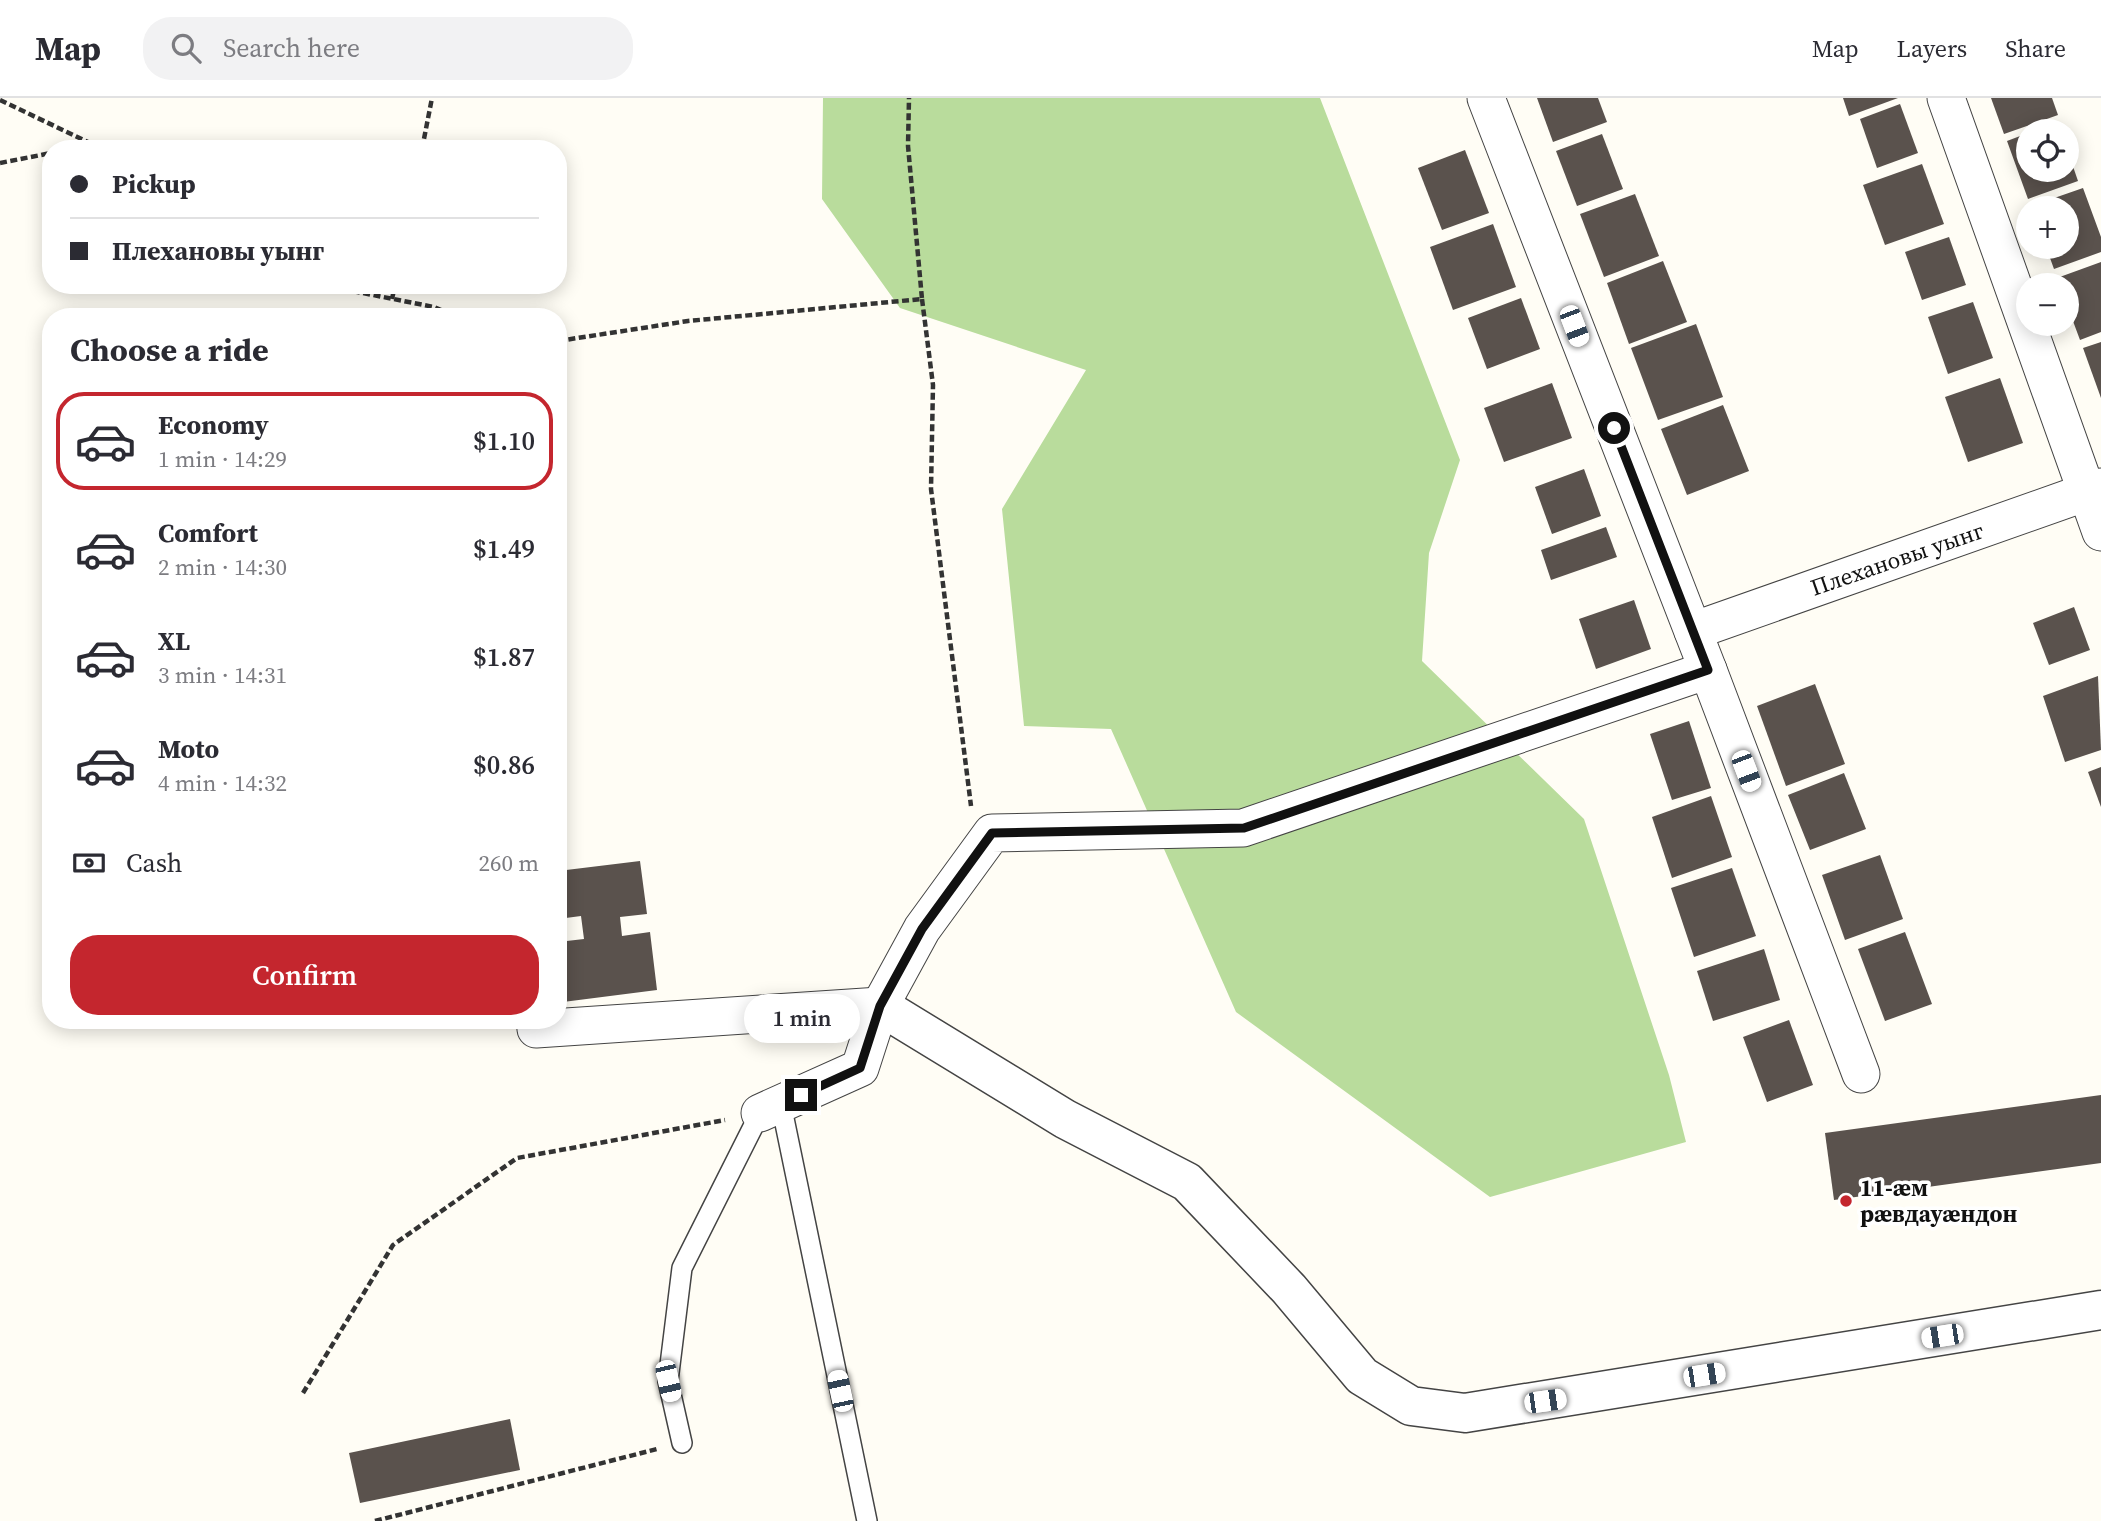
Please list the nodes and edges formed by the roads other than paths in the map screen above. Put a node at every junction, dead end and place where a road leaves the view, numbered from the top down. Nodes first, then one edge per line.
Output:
1 (1486, 98) edge
2 (1946, 98) edge
3 (2095, 489) edge
4 (2101, 532) edge
5 (1693, 631) junction
6 (1708, 670) junction
7 (880, 1006) junction
8 (567, 1027) edge
9 (1861, 1074) dead end
10 (771, 1109) junction
11 (2101, 1310) edge
12 (682, 1443) road end
13 (867, 1521) edge

1 - 5 street
2 - 3 street
3 - 4 street
3 - 5 street, Плехановы уынг
5 - 6 street
6 - 7 street
6 - 9 street
7 - 8 street
7 - 10 street
7 - 11 street
10 - 12 lane
10 - 13 lane

